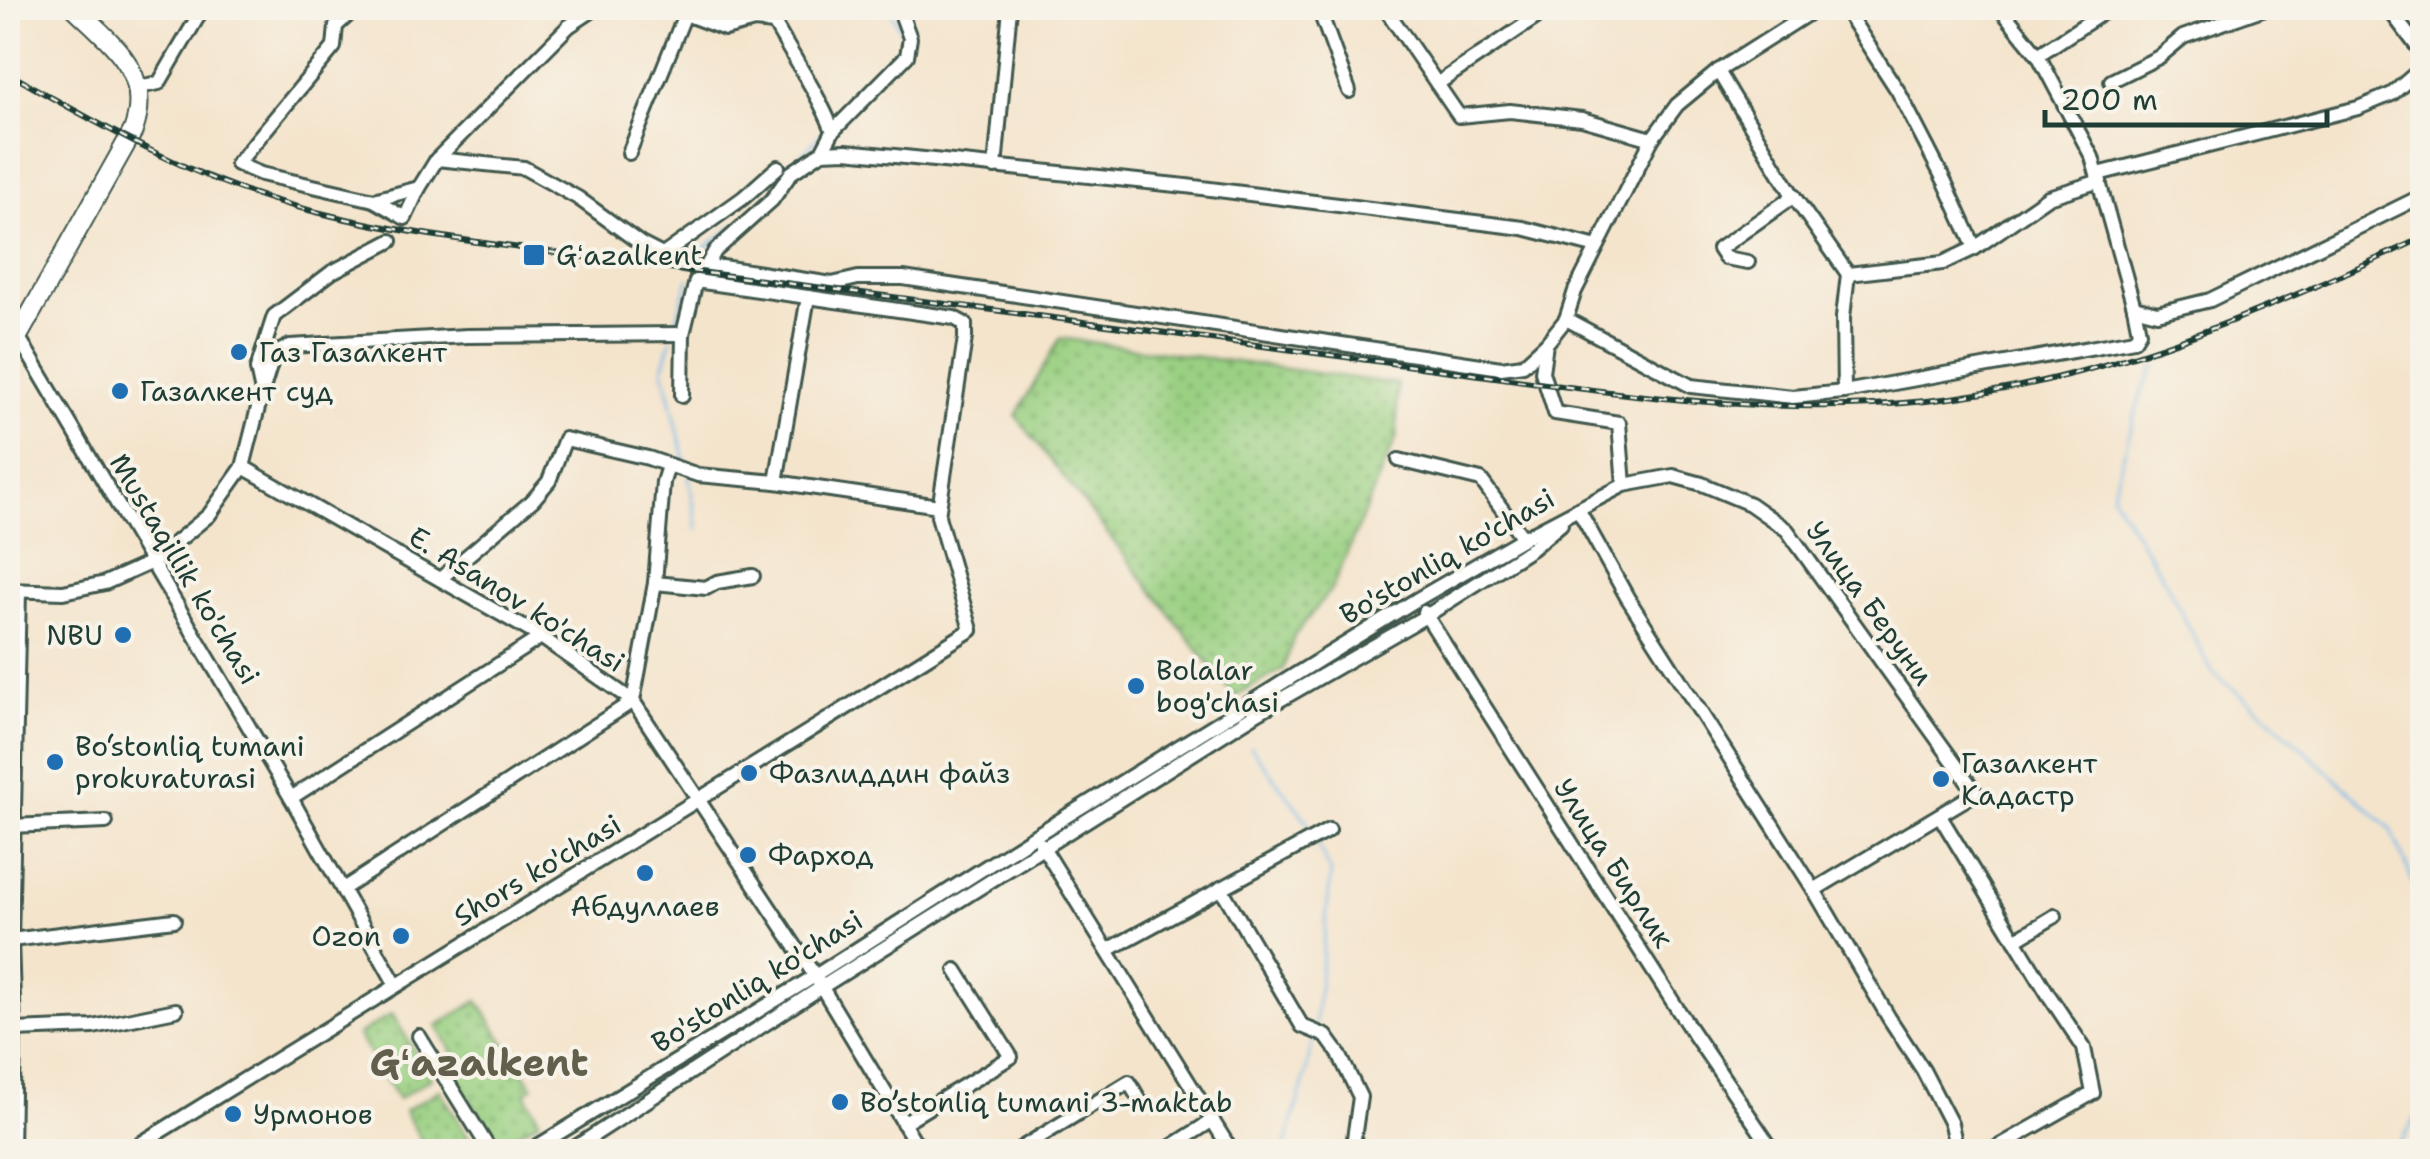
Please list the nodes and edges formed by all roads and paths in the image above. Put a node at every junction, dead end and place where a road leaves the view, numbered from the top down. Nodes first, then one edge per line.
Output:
1 (74, 8) edge
2 (202, 8) edge
3 (356, 8) edge
4 (596, 8) edge
5 (899, 8) edge
6 (1010, 8) edge
7 (1322, 8) edge
8 (1386, 8) edge
9 (1550, 8) edge
10 (1817, 8) edge
11 (1844, 8) edge
12 (2000, 8) edge
13 (2110, 8) edge
14 (2265, 8) edge
15 (2388, 8) edge
16 (682, 10) edge
17 (2422, 52) edge
18 (2038, 55) junction
19 (2422, 68) edge
20 (1718, 71) junction
21 (2111, 81) dead end
22 (1437, 84) junction
23 (138, 88) junction
24 (1350, 92) dead end
25 (833, 131) junction
26 (1652, 140) junction
27 (822, 152) junction
28 (629, 153) dead end
29 (436, 159) junction
30 (995, 166) junction
31 (778, 167) dead end
32 (2099, 178) junction
33 (418, 188) junction
34 (1794, 196) junction
35 (2422, 196) edge
36 (374, 200) junction
37 (391, 241) dead end
38 (1597, 248) junction
39 (1975, 248) junction
40 (663, 255) junction
41 (1748, 262) dead end
42 (705, 269) junction
43 (1848, 274) junction
44 (808, 298) junction
45 (2134, 307) junction
46 (1566, 318) junction
47 (683, 334) junction
48 (18, 336) junction
49 (1546, 344) junction
50 (8, 354) edge
51 (262, 392) junction
52 (1844, 392) junction
53 (682, 396) dead end
54 (1399, 460) dead end
55 (668, 466) junction
56 (244, 467) junction
57 (776, 482) junction
58 (1624, 485) junction
59 (940, 506) junction
60 (1578, 509) junction
61 (1523, 538) junction
62 (152, 562) junction
63 (752, 576) dead end
64 (440, 579) junction
65 (655, 583) junction
66 (13, 591) edge
67 (1416, 600) junction
68 (1426, 616) junction
69 (541, 637) junction
70 (634, 702) junction
71 (291, 798) junction
72 (700, 800) junction
73 (1940, 816) junction
74 (106, 822) dead end
75 (11, 826) edge
76 (1326, 832) dead end
77 (1039, 841) junction
78 (1221, 888) junction
79 (343, 889) junction
80 (1814, 890) junction
81 (2054, 916) dead end
82 (174, 920) dead end
83 (11, 940) junction
84 (2015, 940) junction
85 (1108, 950) junction
86 (956, 970) dead end
87 (818, 982) junction
88 (396, 984) junction
89 (176, 1010) dead end
90 (14, 1030) junction
91 (419, 1036) dead end
92 (1142, 1104) dead end
93 (1213, 1120) junction
94 (903, 1123) junction
95 (12, 1152) edge
96 (127, 1152) edge
97 (491, 1152) edge
98 (528, 1152) edge
99 (568, 1152) edge
100 (921, 1152) edge
101 (1016, 1152) edge
102 (1163, 1152) edge
103 (1232, 1152) edge
104 (1352, 1152) edge
105 (1774, 1152) edge
106 (1957, 1152) edge
107 (1989, 1152) edge

1 - 23 main road
2 - 23 street
3 - 36 street
4 - 29 street
5 - 25 street
6 - 30 street
7 - 24 street
8 - 22 street
9 - 22 street
10 - 20 street
11 - 39 street
12 - 18 street
13 - 18 street
14 - 21 street
15 - 17 street
16 - 25 street
16 - 28 street
18 - 32 street
19 - 32 street
20 - 26 street
20 - 34 street
22 - 26 street
23 - 48 main road
25 - 27 street
26 - 38 street
27 - 30 street
27 - 42 street
29 - 33 street
29 - 40 street
30 - 38 street
31 - 40 street
32 - 39 street
32 - 45 street
33 - 36 street
33 - 36 street
34 - 41 street
34 - 43 street
35 - 45 street
37 - 51 street
38 - 46 street
39 - 43 street
40 - 42 street
42 - 49 street
43 - 52 street
44 - 47 street
44 - 57 street
44 - 59 street
45 - 52 street
46 - 49 street
46 - 52 street
47 - 51 street
47 - 53 street
48 - 50 main road
48 - 62 street, Mustaqillik ko'chasi
49 - 58 street
51 - 56 street
54 - 61 street
55 - 57 street
55 - 64 street
55 - 65 street
56 - 62 street
56 - 64 street, E. Asanov ko'chasi
57 - 59 street
58 - 60 street, Улица Беруни
58 - 73 street, Улица Беруни
59 - 72 street, Shors ko'chasi
60 - 61 street, Bo'stonliq ko'chasi
60 - 68 street, Bo'stonliq ko'chasi
60 - 80 street
61 - 67 street, Bo'stonliq ko'chasi
62 - 66 street
62 - 71 street, Mustaqillik ko'chasi
63 - 65 street
64 - 69 street, E. Asanov ko'chasi
65 - 70 street
66 - 75 street
67 - 68 street, Улица Бирлик
67 - 77 street, Bo'stonliq ko'chasi
68 - 77 street, Bo'stonliq ko'chasi
68 - 105 street, Улица Бирлик
69 - 70 street, E. Asanov ko'chasi
69 - 71 street
70 - 72 street, E. Asanov ko'chasi
70 - 79 street
71 - 79 street, Mustaqillik ko'chasi
72 - 87 street, E. Asanov ko'chasi
72 - 88 street, Shors ko'chasi
73 - 80 street
73 - 84 street
74 - 75 street
75 - 83 street
76 - 78 street
77 - 85 street
77 - 87 street, Bo'stonliq ko'chasi
78 - 85 street
78 - 104 street
79 - 88 street, Mustaqillik ko'chasi
80 - 106 street
81 - 84 street
82 - 83 street
83 - 90 street
84 - 107 street
85 - 93 street
86 - 94 street
87 - 94 street, E. Asanov ko'chasi
87 - 98 street, Bo'stonliq ko'chasi
87 - 99 street, Bo'stonliq ko'chasi
88 - 96 street, Shors ko'chasi
89 - 90 street
90 - 95 street
91 - 97 street
92 - 101 street
93 - 102 street
93 - 103 street
94 - 100 street, E. Asanov ko'chasi

